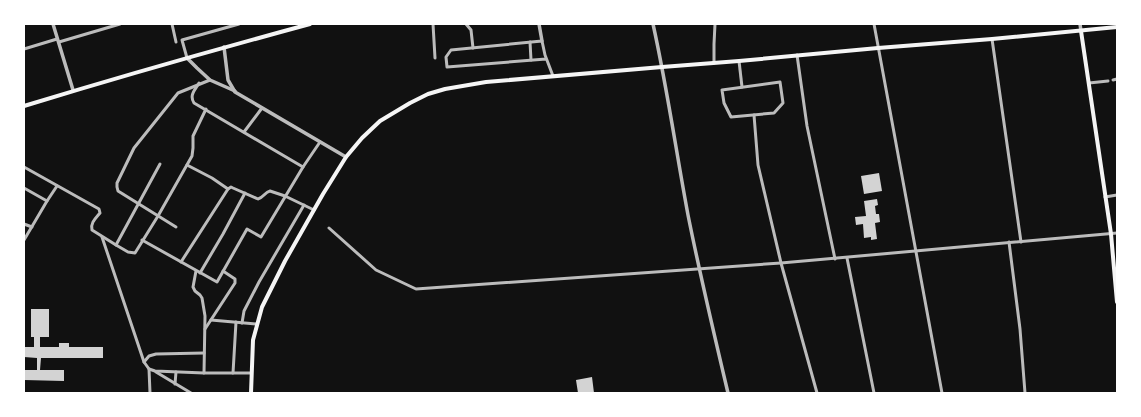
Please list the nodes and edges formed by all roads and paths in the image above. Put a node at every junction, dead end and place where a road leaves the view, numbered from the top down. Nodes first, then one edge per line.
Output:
1 (53, 24) edge
2 (120, 24) edge
3 (172, 24) edge
4 (239, 24) edge
5 (310, 24) edge
6 (433, 24) edge
7 (466, 24) edge
8 (539, 24) edge
9 (653, 24) edge
10 (715, 24) edge
11 (874, 24) edge
12 (1080, 24) edge
13 (111, 25) edge
14 (1117, 27) edge
15 (1081, 31) junction
16 (992, 39) junction
17 (58, 40) junction
18 (542, 41) junction
19 (176, 42) dead end
20 (530, 42) junction
21 (224, 47) junction
22 (473, 48) junction
23 (878, 48) junction
24 (24, 49) edge
25 (797, 55) junction
26 (187, 58) junction
27 (435, 58) dead end
28 (546, 59) junction
29 (532, 60) junction
30 (739, 61) junction
31 (714, 63) junction
32 (662, 67) junction
33 (553, 76) junction
34 (210, 80) junction
35 (1108, 81) dead end
36 (1089, 83) junction
37 (199, 84) junction
38 (742, 87) junction
39 (73, 90) junction
40 (235, 92) junction
41 (24, 106) edge
42 (262, 108) junction
43 (206, 109) junction
44 (754, 115) junction
45 (244, 132) junction
46 (320, 142) junction
47 (346, 157) junction
48 (160, 164) dead end
49 (187, 165) junction
50 (303, 167) junction
51 (24, 168) edge
52 (57, 186) junction
53 (24, 188) edge
54 (228, 189) junction
55 (245, 193) junction
56 (1117, 195) edge
57 (285, 196) junction
58 (1105, 197) junction
59 (47, 201) junction
60 (138, 203) junction
61 (304, 205) junction
62 (314, 210) junction
63 (158, 216) junction
64 (24, 224) edge
65 (176, 226) dead end
66 (32, 227) junction
67 (329, 228) dead end
68 (1117, 233) edge
69 (1111, 234) junction
70 (102, 237) junction
71 (24, 240) edge
72 (142, 240) junction
73 (1009, 242) junction
74 (1021, 242) junction
75 (116, 245) junction
76 (916, 251) junction
77 (847, 258) junction
78 (835, 259) junction
79 (181, 262) junction
80 (781, 263) junction
81 (699, 269) junction
82 (196, 271) junction
83 (223, 271) junction
84 (200, 273) junction
85 (1117, 302) edge
86 (211, 320) junction
87 (236, 322) junction
88 (242, 323) junction
89 (256, 324) junction
90 (205, 328) junction
91 (204, 353) junction
92 (144, 362) junction
93 (149, 369) junction
94 (155, 371) junction
95 (176, 372) junction
96 (204, 373) junction
97 (234, 373) junction
98 (251, 373) junction
99 (175, 384) junction
100 (150, 393) edge
101 (191, 393) edge
102 (251, 393) edge
103 (728, 393) edge
104 (817, 393) edge
105 (874, 393) edge
106 (942, 393) edge
107 (1025, 393) edge

1 - 17 street
2 - 13 street
3 - 19 street
4 - 26 street
5 - 21 main road
6 - 27 street
7 - 22 street
8 - 18 street
9 - 32 street
10 - 31 street
11 - 23 street
12 - 15 street
13 - 17 street
14 - 15 main road
15 - 16 main road
15 - 36 main road
16 - 23 main road
16 - 74 street
17 - 24 street
17 - 39 street
18 - 20 street
18 - 28 street
20 - 22 street
20 - 29 street
21 - 26 main road
21 - 40 street
22 - 29 street
23 - 25 main road
23 - 76 street
25 - 30 main road
25 - 78 street
26 - 34 street
26 - 39 main road
28 - 29 street
28 - 33 street
30 - 31 main road
30 - 38 street
31 - 32 main road
32 - 33 main road
32 - 81 street
33 - 47 main road
34 - 37 street
34 - 40 street
35 - 36 street
36 - 58 main road
37 - 43 street
37 - 60 street
38 - 44 street
38 - 44 street
39 - 41 main road
40 - 42 street
42 - 45 street
42 - 46 street
43 - 45 street
43 - 49 street
44 - 80 street
45 - 50 street
46 - 47 street
46 - 50 street
47 - 62 main road
48 - 60 street
49 - 54 street
49 - 63 street
50 - 57 street
51 - 52 street
52 - 59 street
52 - 70 street
53 - 59 street
54 - 55 street
54 - 79 street
55 - 57 street
55 - 84 street
56 - 58 street
57 - 61 street
57 - 83 street
58 - 69 main road
59 - 66 street
60 - 63 street
60 - 75 street
61 - 62 street
61 - 88 street
62 - 89 main road
63 - 65 street
63 - 72 street
64 - 66 street
66 - 71 street
67 - 81 street
68 - 69 street
69 - 74 street
69 - 85 main road
70 - 75 street
70 - 92 street
72 - 75 street
72 - 79 street
73 - 74 street
73 - 76 street
73 - 107 street
76 - 77 street
76 - 106 street
77 - 78 street
77 - 105 street
78 - 80 street
79 - 82 street
80 - 81 street
80 - 104 street
81 - 103 street
82 - 84 street
82 - 90 street
83 - 84 street
83 - 86 street
86 - 87 street
86 - 90 street
87 - 88 street
87 - 97 street
88 - 89 street
89 - 98 main road
90 - 91 street
91 - 92 street
91 - 96 street
92 - 93 street
93 - 94 street
93 - 100 street
94 - 95 street
94 - 99 street
95 - 96 street
95 - 99 street
96 - 97 street
97 - 98 street
98 - 102 main road
99 - 101 street

